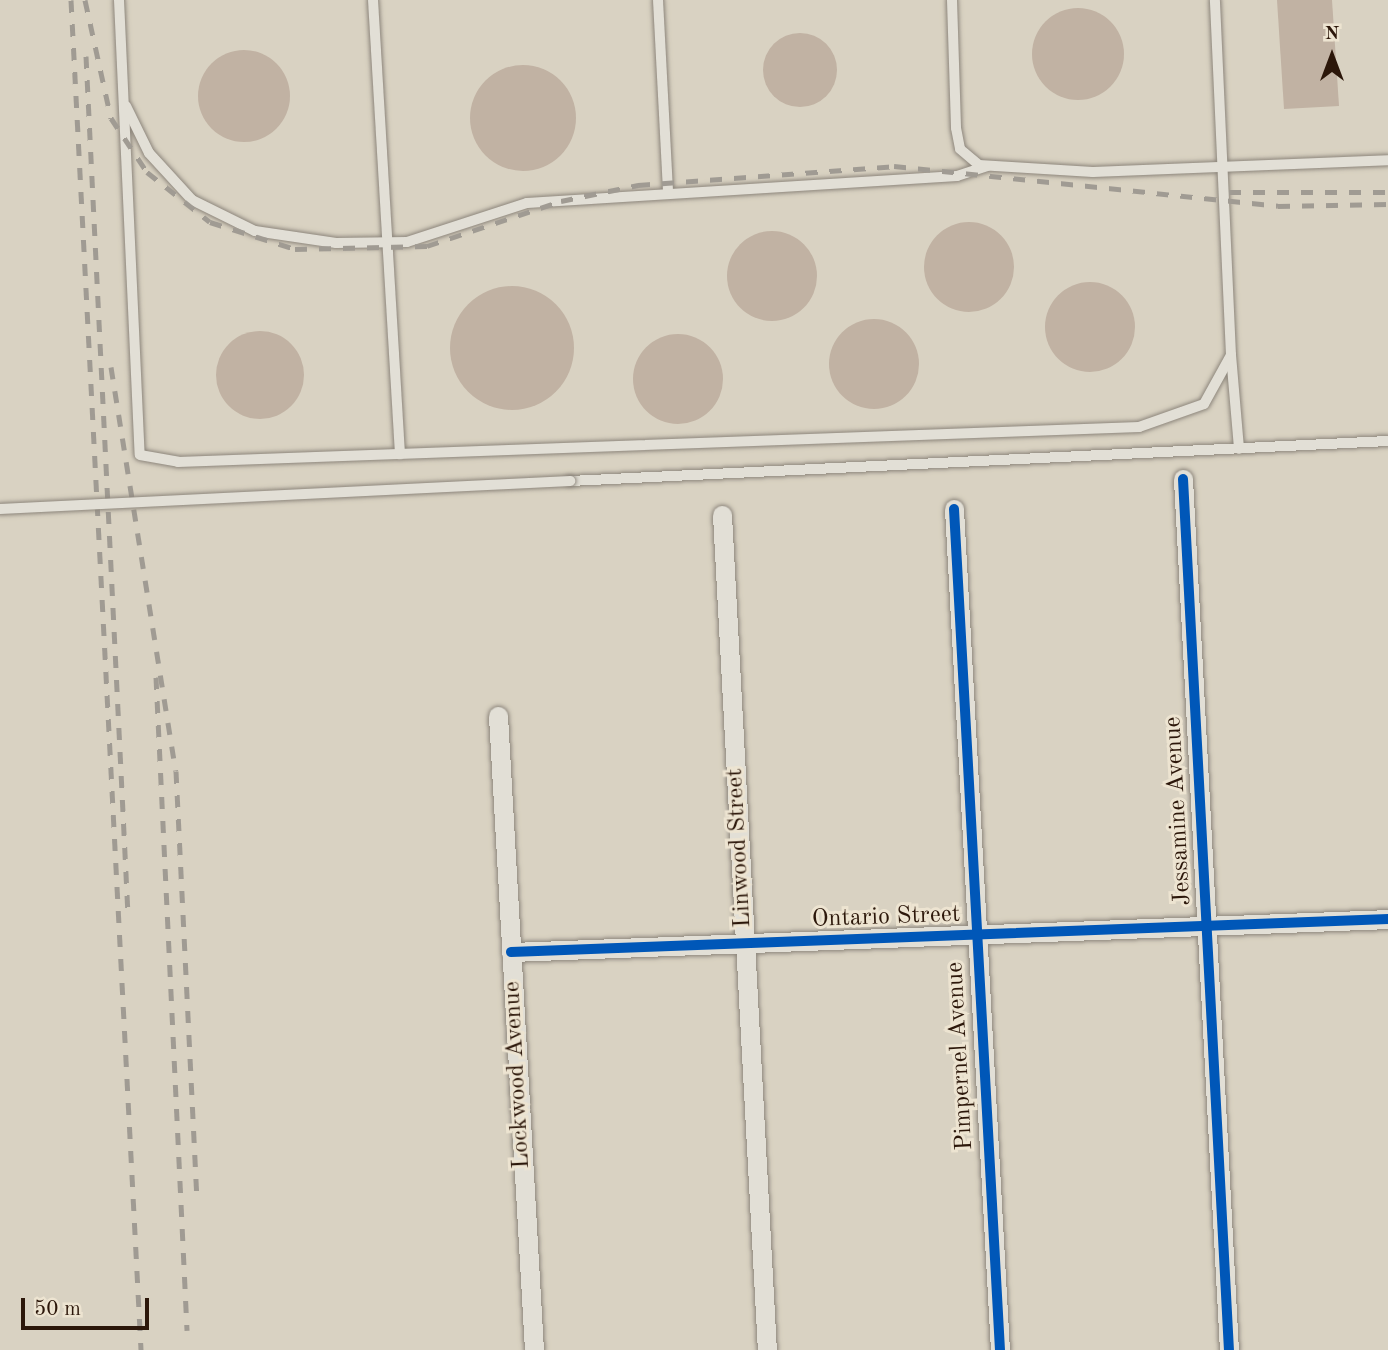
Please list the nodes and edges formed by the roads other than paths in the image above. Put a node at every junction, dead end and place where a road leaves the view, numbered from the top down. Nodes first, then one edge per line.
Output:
1 (119, 0) edge
2 (373, 0) edge
3 (657, 0) edge
4 (952, 0) edge
5 (1215, 0) edge
6 (124, 102) junction
7 (1388, 160) edge
8 (987, 166) junction
9 (1223, 169) junction
10 (668, 191) junction
11 (386, 242) junction
12 (1231, 355) junction
13 (1388, 441) edge
14 (1239, 449) junction
15 (400, 454) junction
16 (1183, 479) dead end
17 (0, 509) edge
18 (954, 509) dead end
19 (722, 514) dead end
20 (498, 716) dead end
21 (1388, 919) edge
22 (1206, 925) junction
23 (976, 935) junction
24 (746, 945) junction
25 (511, 952) junction
26 (534, 1350) edge
27 (767, 1350) edge
28 (1000, 1350) edge
29 (1229, 1350) edge

1 - 6 lane
2 - 11 lane
3 - 10 lane
4 - 8 lane
5 - 9 lane
6 - 11 lane
6 - 15 lane
7 - 9 lane
8 - 9 lane
8 - 10 lane
9 - 12 lane
10 - 11 lane
11 - 15 lane
12 - 14 lane
12 - 15 lane
13 - 14 lane
14 - 17 lane, bridge
16 - 22 street, Jessamine Avenue
18 - 23 street, Pimpernel Avenue
19 - 24 street, Linwood Street
20 - 25 street, Lockwood Avenue
21 - 22 street, Ontario Street
22 - 23 street, Ontario Street
22 - 29 street, Jessamine Avenue
23 - 24 street, Ontario Street
23 - 28 street, Pimpernel Avenue
24 - 25 street, Ontario Street
24 - 27 street, Linwood Street
25 - 26 street, Lockwood Avenue

